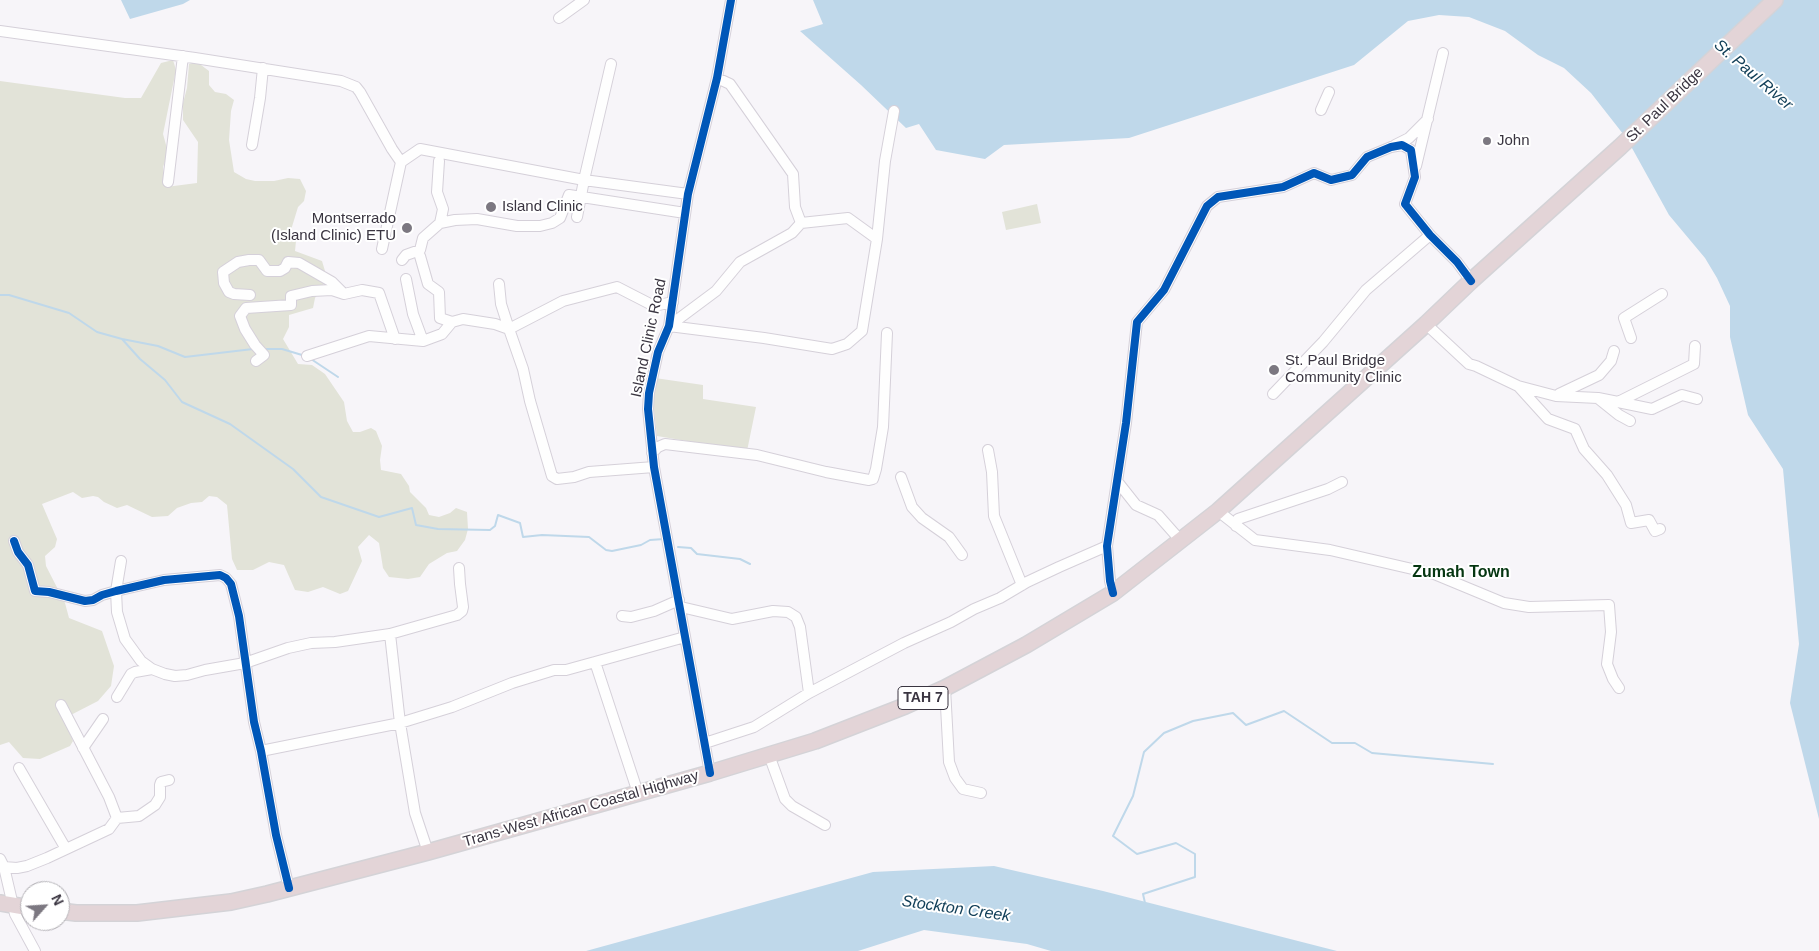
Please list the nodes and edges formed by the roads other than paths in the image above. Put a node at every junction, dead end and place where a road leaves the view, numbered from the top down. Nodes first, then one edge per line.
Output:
1 (584, 0) edge
2 (731, 0) edge
3 (1775, 0) edge
4 (559, 18) dead end
5 (0, 31) edge
6 (1443, 52) dead end
7 (183, 56) junction
8 (611, 64) dead end
9 (263, 68) junction
10 (717, 78) junction
11 (1329, 92) dead end
12 (1321, 110) dead end
13 (894, 111) dead end
14 (1429, 118) junction
15 (252, 145) dead end
16 (1391, 147) junction
17 (1620, 147) joint
18 (439, 161) dead end
19 (401, 162) junction
20 (1415, 177) junction
21 (584, 180) junction
22 (168, 182) dead end
23 (688, 194) junction
24 (581, 197) junction
25 (685, 213) junction
26 (578, 217) dead end
27 (440, 223) junction
28 (801, 223) junction
29 (1430, 235) junction
30 (877, 239) junction
31 (382, 249) dead end
32 (420, 256) dead end
33 (402, 260) dead end
34 (406, 279) dead end
35 (1471, 281) junction
36 (499, 284) dead end
37 (344, 294) junction
38 (1662, 294) dead end
39 (250, 295) dead end
40 (673, 302) junction
41 (452, 322) junction
42 (1426, 324) junction
43 (669, 326) junction
44 (509, 329) junction
45 (887, 333) dead end
46 (1631, 338) dead end
47 (395, 339) junction
48 (423, 341) junction
49 (1695, 346) dead end
50 (1614, 351) dead end
51 (307, 356) dead end
52 (256, 361) dead end
53 (1518, 386) junction
54 (1273, 394) dead end
55 (1556, 396) junction
56 (1598, 398) junction
57 (1697, 399) dead end
58 (1618, 402) junction
59 (1630, 421) dead end
60 (988, 450) dead end
61 (652, 453) junction
62 (654, 467) junction
63 (901, 476) dead end
64 (1117, 481) junction
65 (1342, 482) dead end
66 (1218, 511) junction
67 (1236, 526) junction
68 (1660, 529) dead end
69 (14, 540) dead end
70 (1181, 541) junction
71 (1107, 546) junction
72 (962, 555) dead end
73 (120, 561) dead end
74 (459, 568) dead end
75 (1022, 585) junction
76 (116, 591) junction
77 (1113, 593) junction
78 (680, 604) junction
79 (622, 616) dead end
80 (390, 634) junction
81 (685, 637) junction
82 (595, 662) junction
83 (245, 663) junction
84 (152, 669) junction
85 (945, 688) junction
86 (1619, 688) dead end
87 (809, 693) junction
88 (117, 697) dead end
89 (61, 705) dead end
90 (103, 719) dead end
91 (400, 723) junction
92 (704, 743) junction
93 (83, 748) junction
94 (261, 751) junction
95 (769, 755) junction
96 (19, 768) dead end
97 (710, 773) junction
98 (169, 780) dead end
99 (638, 793) junction
100 (981, 793) dead end
101 (118, 818) junction
102 (826, 825) dead end
103 (66, 849) junction
104 (428, 852) junction
105 (2, 863) edge
106 (289, 888) junction
107 (6, 905) edge
108 (20, 907) edge
109 (70, 912) edge
110 (35, 951) edge

1 - 4 street
2 - 10 street, Island Clinic Road
3 - 17 highway, St. Paul Bridge / TAH 7
5 - 7 street
6 - 14 street
7 - 9 street
7 - 22 street
8 - 21 street
9 - 15 street
9 - 19 street
10 - 23 street, Island Clinic Road
10 - 28 street
11 - 12 street
13 - 30 street
14 - 16 street
14 - 20 street
16 - 20 street
16 - 64 street
17 - 35 highway, Trans-West African Coastal Highway / TAH 7
18 - 27 street
19 - 21 street
19 - 31 street
20 - 29 street
21 - 23 street
21 - 24 street
23 - 25 street, Island Clinic Road
24 - 25 street
24 - 26 street
24 - 27 street
25 - 40 street, Island Clinic Road
27 - 33 street
28 - 30 street
28 - 43 street
29 - 35 street
29 - 54 street
30 - 43 street
32 - 41 street
34 - 48 street
35 - 42 highway, Trans-West African Coastal Highway / TAH 7
36 - 44 street
37 - 39 street
37 - 47 street
37 - 52 street
38 - 46 street
40 - 43 street, Island Clinic Road
40 - 44 street
41 - 44 street
41 - 48 street
42 - 53 street
42 - 66 highway, Trans-West African Coastal Highway / TAH 7
43 - 61 street, Island Clinic Road
44 - 62 street
45 - 61 street
47 - 48 street
47 - 51 street
49 - 58 street
50 - 55 street
53 - 55 street
53 - 68 street
55 - 56 street
56 - 58 street
56 - 59 street
57 - 58 street
60 - 75 street
61 - 62 street, Island Clinic Road
62 - 78 street, Island Clinic Road
63 - 72 street
64 - 70 street
64 - 71 street
65 - 67 street
66 - 67 street
66 - 70 highway, Trans-West African Coastal Highway / TAH 7
67 - 86 street
69 - 76 street
70 - 77 highway, Trans-West African Coastal Highway / TAH 7
71 - 75 street
71 - 77 street
73 - 76 street
74 - 80 street
75 - 87 street
76 - 83 street
76 - 84 street
77 - 85 highway, Trans-West African Coastal Highway / TAH 7
78 - 79 street
78 - 81 street, Island Clinic Road
78 - 87 street
80 - 83 street
80 - 91 street
81 - 82 street
81 - 92 street, Island Clinic Road
82 - 91 street
82 - 99 street
83 - 84 street
83 - 94 street
84 - 88 street
85 - 95 highway, Trans-West African Coastal Highway / TAH 7
85 - 100 street
87 - 92 street
89 - 93 street
90 - 93 street
91 - 94 street
91 - 104 street
92 - 97 street, Island Clinic Road
93 - 101 street
94 - 106 street
95 - 97 highway, Trans-West African Coastal Highway / TAH 7
95 - 102 street
96 - 103 street
97 - 99 highway, Trans-West African Coastal Highway / TAH 7
98 - 101 street
99 - 104 highway, Trans-West African Coastal Highway / TAH 7
101 - 103 street
103 - 105 street
104 - 106 highway, Trans-West African Coastal Highway / TAH 7
105 - 107 street
106 - 109 highway, Trans-West African Coastal Highway / TAH 7
107 - 108 highway
107 - 110 street

